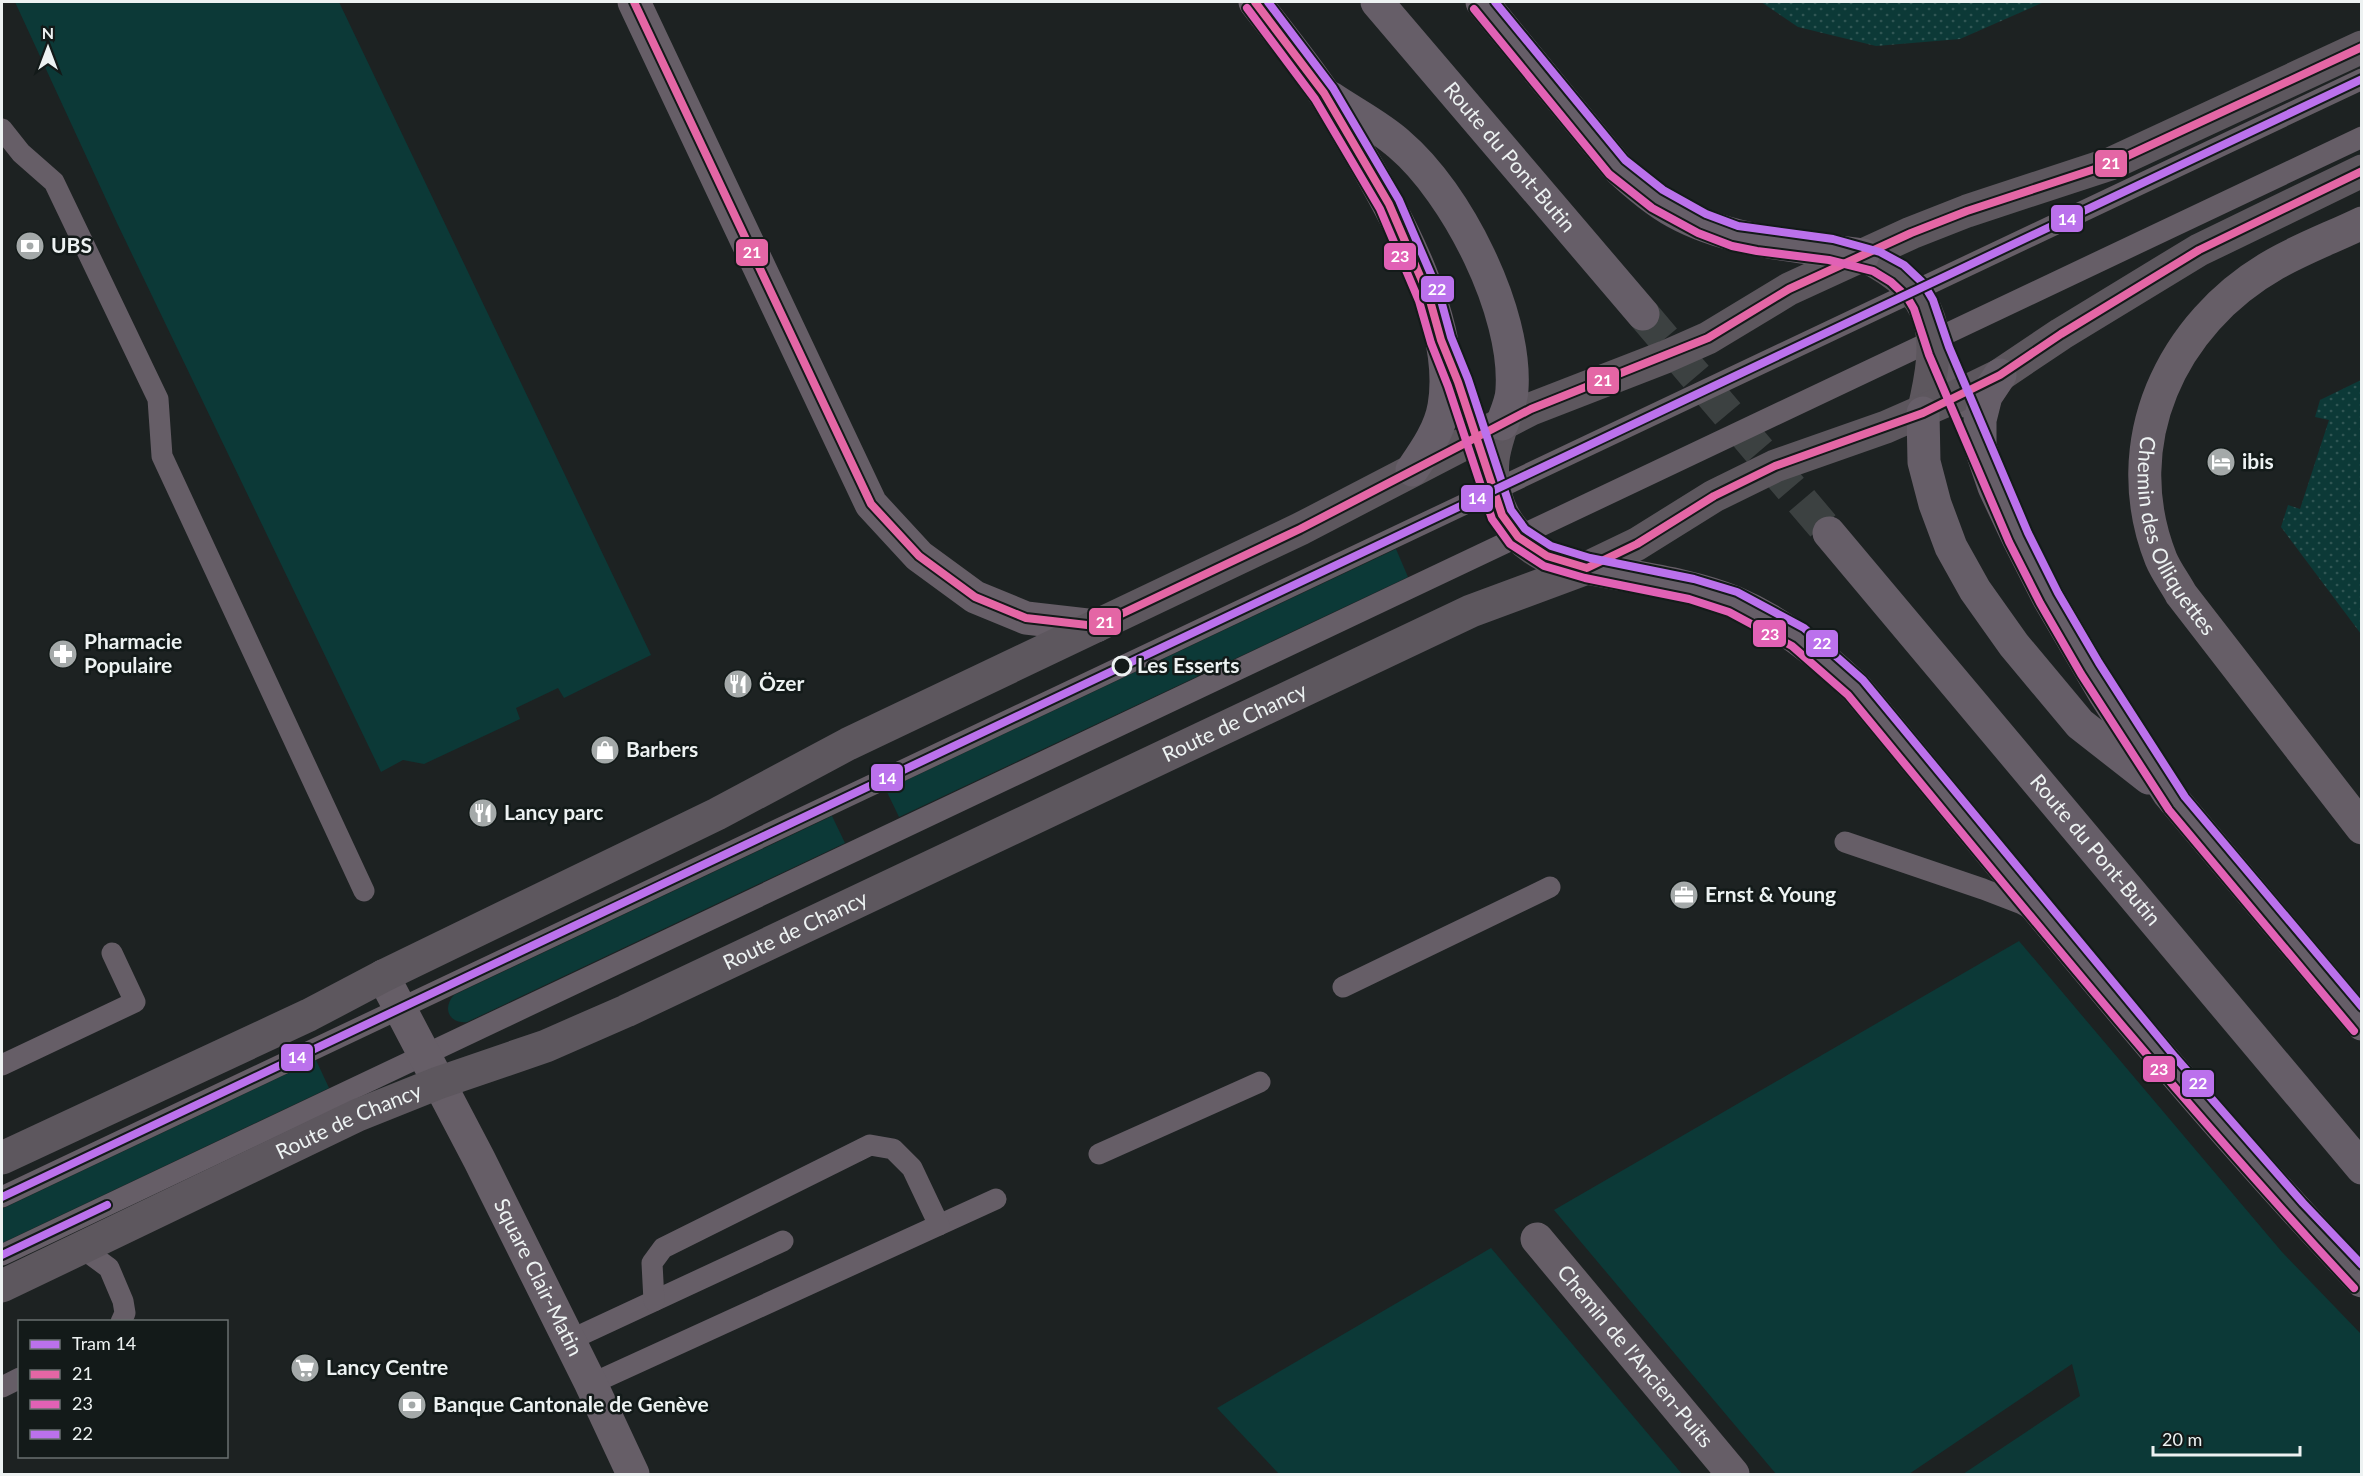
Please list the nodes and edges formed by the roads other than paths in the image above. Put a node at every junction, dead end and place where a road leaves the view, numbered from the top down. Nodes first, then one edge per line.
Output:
1 (634, 2) edge
2 (1255, 2) edge
3 (1377, 2) edge
4 (1482, 2) edge
5 (2361, 47) edge
6 (2361, 79) edge
7 (1324, 93) junction
8 (2, 129) edge
9 (2361, 137) edge
10 (2361, 171) edge
11 (2361, 223) edge
12 (1863, 255) junction
13 (1915, 290) junction
14 (1642, 314) tunnel mouth
15 (1441, 340) junction
16 (1934, 340) junction
17 (2000, 375) junction
18 (1959, 395) junction
19 (1923, 412) junction
20 (1489, 431) junction
21 (1980, 446) junction
22 (1412, 470) junction
23 (1494, 490) junction
24 (1829, 533) tunnel mouth
25 (1518, 537) junction
26 (1587, 568) junction
27 (1096, 626) junction
28 (2169, 794) junction
29 (2361, 828) edge
30 (1845, 842) dead end
31 (1550, 887) dead end
32 (364, 891) dead end
33 (2048, 919) junction
34 (112, 953) dead end
35 (382, 976) junction
36 (1343, 987) dead end
37 (400, 1010) junction
38 (2361, 1024) edge
39 (2, 1065) edge
40 (431, 1069) junction
41 (1260, 1082) dead end
42 (1099, 1154) dead end
43 (2, 1158) edge
44 (2361, 1168) edge
45 (2, 1197) edge
46 (996, 1200) dead end
47 (939, 1225) junction
48 (1537, 1239) dead end
49 (783, 1241) dead end
50 (82, 1248) junction
51 (2, 1255) edge
52 (2361, 1281) edge
53 (2, 1286) edge
54 (654, 1301) junction
55 (121, 1320) edge
56 (570, 1340) junction
57 (18, 1379) edge
58 (591, 1384) junction
59 (2, 1387) edge
60 (633, 1474) edge
61 (1733, 1474) edge

1 - 27 street
2 - 7 main road
3 - 14 main road, Route du Pont-Butin
4 - 12 main road
5 - 12 main road
6 - 13 lane
7 - 15 main road
7 - 20 main road
8 - 32 lane
9 - 16 lane
10 - 17 main road, Route de Chancy
11 - 29 street, Chemin des Olliquettes
12 - 13 main road
12 - 20 main road
13 - 16 main road
13 - 23 lane
15 - 20 lane
15 - 22 main road
16 - 18 lane
16 - 19 main road
16 - 25 lane
17 - 18 main road, Route de Chancy
17 - 21 main road
18 - 19 main road, Route de Chancy
18 - 21 lane
19 - 26 main road, Route de Chancy
19 - 28 main road
20 - 22 main road
20 - 23 main road
21 - 28 main road
22 - 27 main road
23 - 25 main road
23 - 37 lane
24 - 44 main road, Route du Pont-Butin
25 - 26 main road
25 - 40 lane
26 - 33 main road
26 - 40 main road, Route de Chancy
27 - 35 main road
28 - 38 main road
30 - 33 lane
31 - 36 lane
33 - 52 main road
34 - 39 lane
35 - 37 street, Square Clair-Matin
35 - 43 main road
37 - 40 street, Square Clair-Matin
37 - 45 lane
40 - 50 main road, Route de Chancy
40 - 51 lane
40 - 56 street, Square Clair-Matin
41 - 42 lane
46 - 47 lane
47 - 54 lane
47 - 58 lane
48 - 61 street, Chemin de l'Ancien-Puits
49 - 54 lane
50 - 53 main road, Route de Chancy
50 - 55 lane
54 - 56 lane
56 - 58 street, Square Clair-Matin
57 - 59 lane
58 - 60 street, Square Clair-Matin

